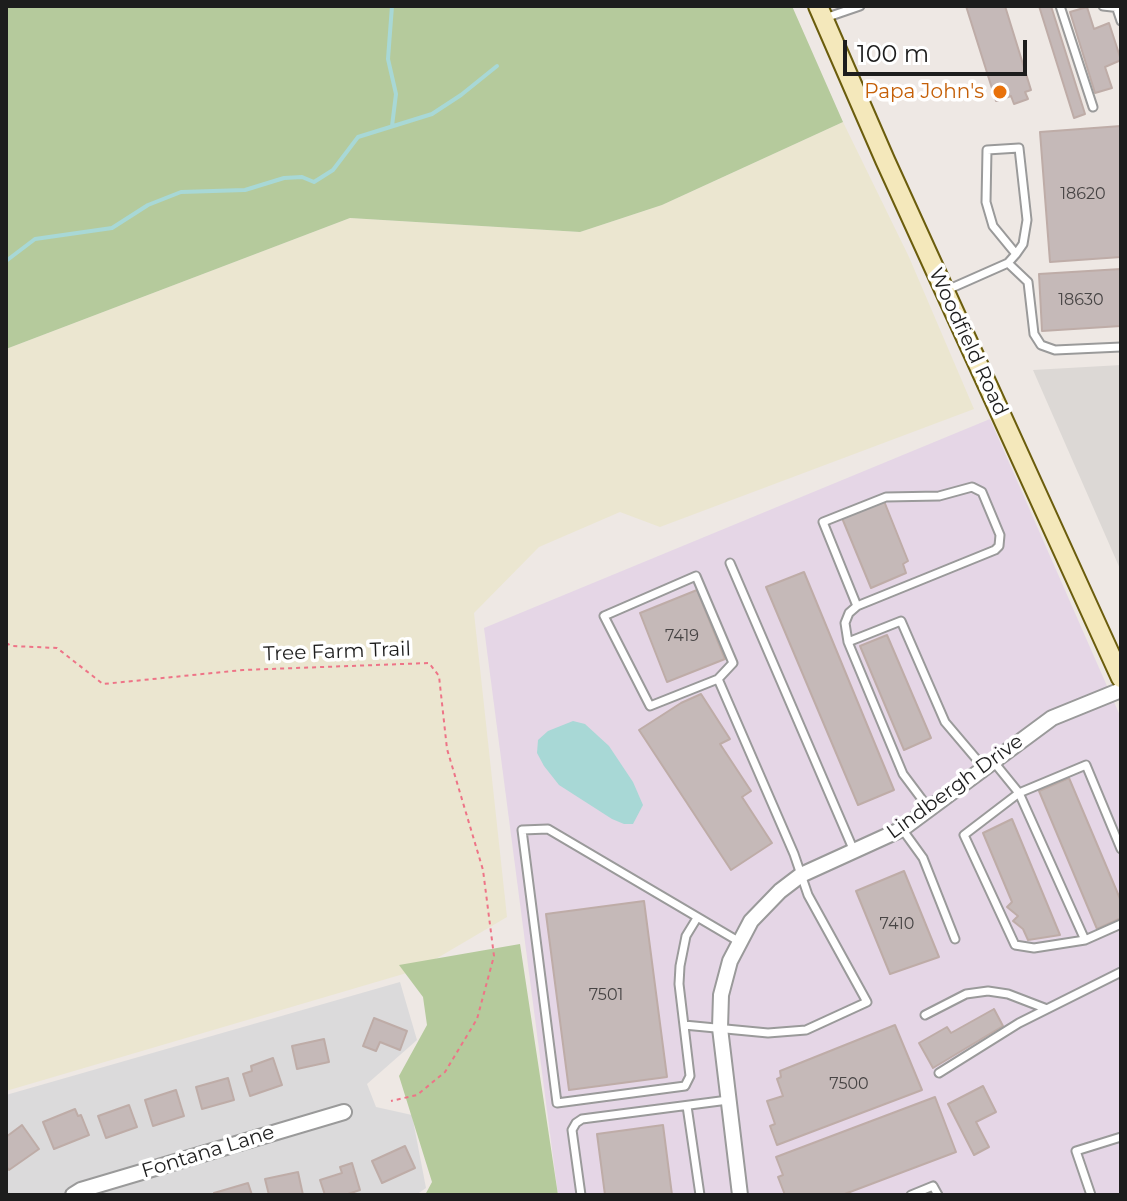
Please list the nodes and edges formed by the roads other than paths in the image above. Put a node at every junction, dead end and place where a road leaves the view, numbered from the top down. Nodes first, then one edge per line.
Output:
1 (860, 6) edge
2 (1060, 6) edge
3 (1103, 6) edge
4 (1119, 9) edge
5 (820, 12) edge
6 (1121, 21) edge
7 (1093, 107) dead end
8 (1016, 254) junction
9 (1008, 263) junction
10 (945, 291) junction
11 (1121, 347) edge
12 (730, 563) dead end
13 (857, 606) junction
14 (848, 642) junction
15 (1121, 678) edge
16 (718, 679) junction
17 (1121, 690) edge
18 (989, 765) junction
19 (1019, 793) junction
20 (930, 810) junction
21 (902, 829) junction
22 (1121, 849) edge
23 (854, 851) junction
24 (801, 875) junction
25 (697, 918) junction
26 (1121, 924) edge
27 (955, 939) dead end
28 (1085, 940) junction
29 (738, 941) junction
30 (1121, 972) edge
31 (1047, 1009) junction
32 (925, 1015) dead end
33 (684, 1025) junction
34 (720, 1028) junction
35 (939, 1073) dead end
36 (728, 1100) junction
37 (687, 1106) junction
38 (344, 1112) dead end
39 (1121, 1137) edge
40 (73, 1195) edge
41 (581, 1195) edge
42 (700, 1195) edge
43 (740, 1195) edge
44 (911, 1195) edge
45 (938, 1195) edge
46 (1091, 1195) edge

1 - 5 lane
2 - 7 lane
3 - 4 lane
4 - 6 lane
5 - 10 main road, Woodfield Road
8 - 8 lane
8 - 9 lane
9 - 10 lane
9 - 11 lane
10 - 15 main road, Woodfield Road
12 - 23 lane
13 - 13 lane
13 - 14 lane
14 - 18 lane
14 - 20 lane
16 - 16 lane
16 - 24 lane
17 - 18 street, Lindbergh Drive
18 - 19 lane
18 - 20 street, Lindbergh Drive
19 - 22 lane
19 - 28 lane
19 - 28 lane
20 - 21 street, Lindbergh Drive
21 - 23 street, Lindbergh Drive
21 - 27 lane
23 - 24 street, Lindbergh Drive
24 - 29 street, Lindbergh Drive
24 - 34 lane
25 - 29 lane
25 - 33 lane
25 - 33 lane
26 - 28 lane
29 - 34 street, Lindbergh Drive
30 - 31 lane
31 - 32 lane
31 - 35 lane
33 - 34 lane
34 - 36 street, Lindbergh Drive
36 - 37 lane
36 - 43 street, Lindbergh Drive
37 - 41 lane
37 - 42 lane
38 - 40 street, Fontana Lane
39 - 46 lane
44 - 45 lane

